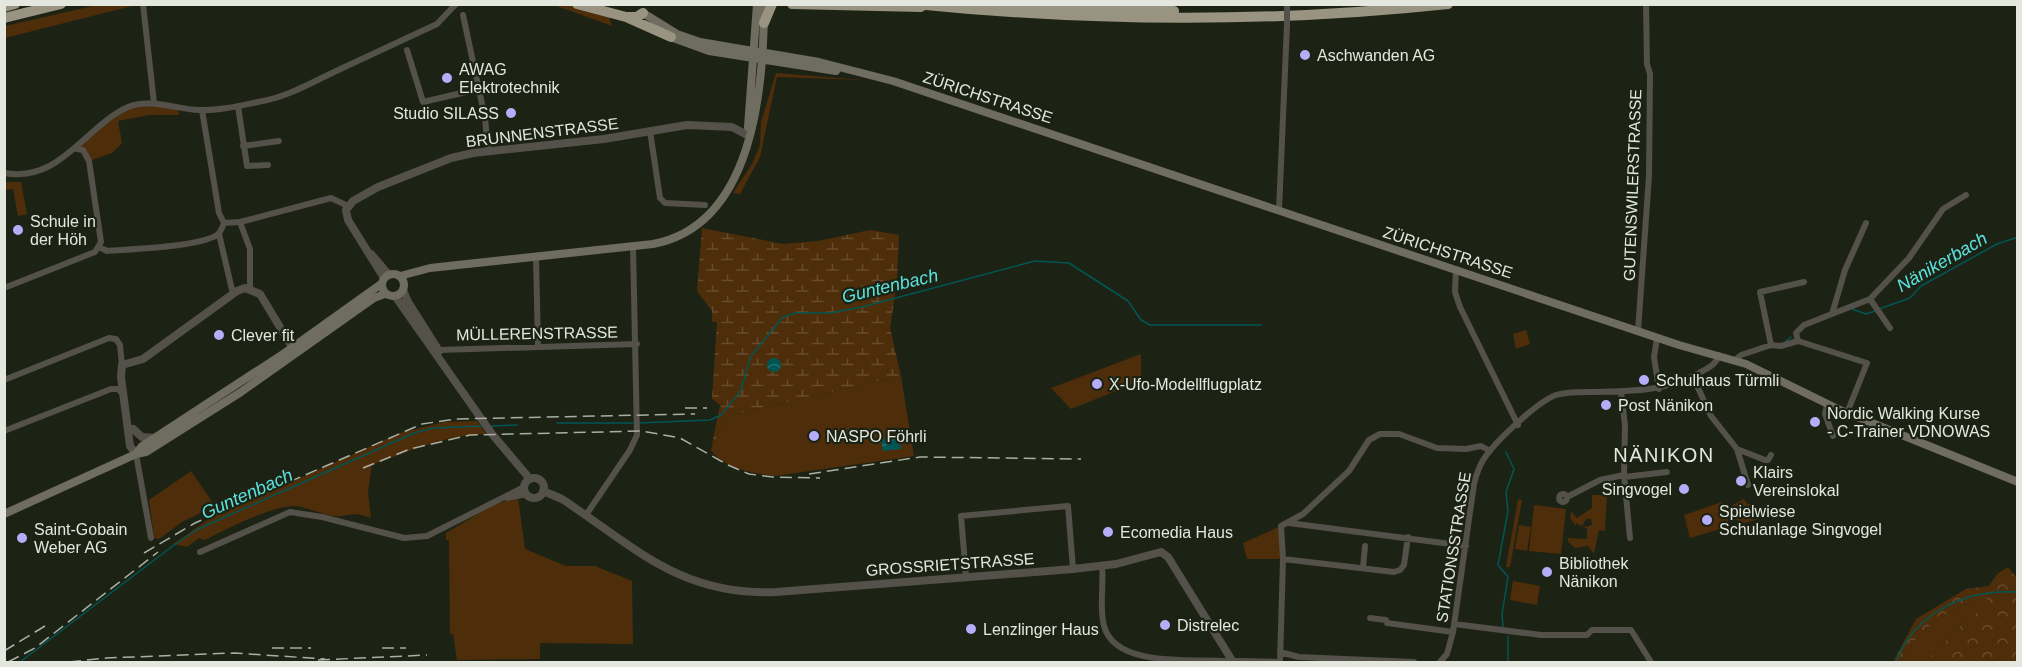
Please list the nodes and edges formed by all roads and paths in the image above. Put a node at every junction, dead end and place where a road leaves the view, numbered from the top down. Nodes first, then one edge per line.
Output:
1 (15, 4) edge
2 (62, 4) edge
3 (143, 4) edge
4 (456, 4) edge
5 (577, 4) edge
6 (757, 4) edge
7 (764, 4) edge
8 (772, 4) edge
9 (792, 4) edge
10 (915, 4) edge
11 (998, 4) edge
12 (1287, 4) edge
13 (1376, 4) edge
14 (1448, 4) edge
15 (1646, 4) edge
16 (1010, 5) edge
17 (4, 7) edge
18 (941, 7) junction
19 (639, 9) edge
20 (463, 15) dead end
21 (626, 17) junction
22 (4, 18) edge
23 (764, 23) junction
24 (671, 37) junction
25 (407, 50) dead end
26 (758, 56) junction
27 (480, 89) junction
28 (154, 103) junction
29 (238, 106) junction
30 (202, 110) junction
31 (748, 120) junction
32 (735, 128) junction
33 (651, 131) junction
34 (749, 136) junction
35 (279, 141) dead end
36 (243, 146) junction
37 (77, 149) junction
38 (488, 151) junction
39 (268, 165) dead end
40 (4, 173) edge
41 (1966, 195) dead end
42 (705, 205) dead end
43 (348, 206) junction
44 (1279, 210) junction
45 (240, 222) junction
46 (224, 223) junction
47 (1866, 223) dead end
48 (219, 234) junction
49 (99, 247) junction
50 (633, 247) junction
51 (536, 257) junction
52 (1456, 269) junction
53 (385, 279) junction
54 (1804, 282) dead end
55 (402, 284) junction
56 (4, 288) edge
57 (250, 288) junction
58 (233, 294) junction
59 (386, 294) junction
60 (395, 296) junction
61 (1870, 299) junction
62 (1832, 314) junction
63 (1890, 328) dead end
64 (1638, 331) junction
65 (1657, 338) junction
66 (1798, 341) junction
67 (637, 344) junction
68 (430, 345) junction
69 (1771, 345) junction
70 (538, 346) junction
71 (292, 347) junction
72 (439, 350) junction
73 (1719, 355) junction
74 (1735, 360) junction
75 (122, 365) junction
76 (448, 369) junction
77 (1693, 377) junction
78 (4, 380) edge
79 (1659, 389) junction
80 (1621, 392) junction
81 (125, 396) junction
82 (1827, 404) junction
83 (1847, 413) junction
84 (1518, 425) junction
85 (133, 429) junction
86 (4, 430) edge
87 (1833, 436) dead end
88 (156, 438) junction
89 (1737, 449) junction
90 (1490, 451) junction
91 (136, 454) junction
92 (1771, 455) dead end
93 (1667, 472) dead end
94 (1624, 476) junction
95 (530, 479) junction
96 (2018, 482) edge
97 (1748, 485) dead end
98 (525, 490) junction
99 (543, 491) junction
100 (1567, 497) dead end
101 (4, 514) edge
102 (586, 515) junction
103 (1288, 523) junction
104 (1408, 537) junction
105 (151, 538) dead end
106 (1630, 538) dead end
107 (1365, 546) dead end
108 (1466, 546) junction
109 (200, 552) dead end
110 (1283, 560) junction
111 (1102, 566) junction
112 (1363, 568) junction
113 (1073, 569) junction
114 (966, 576) junction
115 (1370, 618) dead end
116 (1454, 624) junction
117 (1452, 633) junction
118 (1280, 652) junction
119 (1442, 660) edge
120 (1243, 661) edge
121 (1229, 662) edge
122 (1280, 663) edge
123 (1414, 663) edge
124 (1651, 663) edge

1 - 17 highway
2 - 22 highway
3 - 28 street
4 - 29 street
5 - 21 highway
6 - 26 main road
7 - 23 main road
8 - 23 highway
9 - 18 highway
10 - 18 highway
11 - 16 highway
12 - 44 street, bridge
13 - 16 highway
14 - 18 highway
15 - 64 street, GUTENSWILERSTRASSE
19 - 21 highway
19 - 24 main road
19 - 26 main road
20 - 27 street
21 - 24 highway
23 - 26 main road
24 - 26 main road
25 - 27 street
26 - 31 main road
26 - 34 main road
26 - 44 main road, ZÜRICHSTRASSE
27 - 38 street
28 - 30 street
28 - 37 street
29 - 30 street
29 - 36 street
30 - 46 street
31 - 32 street
31 - 34 main road
32 - 33 street, BRUNNENSTRASSE
32 - 34 street, BRUNNENSTRASSE
33 - 38 street, BRUNNENSTRASSE
33 - 42 street
34 - 50 main road
35 - 36 street
36 - 39 street
37 - 40 street
37 - 49 street
38 - 43 street, BRUNNENSTRASSE
41 - 61 street
43 - 45 street
43 - 53 street
44 - 52 main road, ZÜRICHSTRASSE
45 - 46 street
45 - 57 street
46 - 48 street
47 - 62 street
48 - 49 street
48 - 58 street
49 - 56 street
50 - 51 main road
50 - 67 street
51 - 55 main road
51 - 70 street
52 - 64 main road, ZÜRICHSTRASSE
52 - 84 street
53 - 55 main road
53 - 59 main road
53 - 71 main road
54 - 69 street
55 - 60 main road
55 - 72 street
57 - 58 street
57 - 71 street
58 - 75 street
59 - 60 main road
59 - 91 main road
60 - 68 street
61 - 62 street
61 - 63 street
62 - 66 street
64 - 65 main road, ZÜRICHSTRASSE
65 - 73 main road, ZÜRICHSTRASSE
65 - 79 street
66 - 69 street
66 - 83 street
67 - 70 street, MÜLLERENSTRASSE
67 - 102 street
68 - 72 street
68 - 76 street
69 - 74 street
70 - 72 street, MÜLLERENSTRASSE
71 - 88 main road
72 - 76 street
73 - 74 main road, ZÜRICHSTRASSE
73 - 77 street, STATIONSSTRASSE
74 - 82 main road, ZÜRICHSTRASSE
75 - 78 street
75 - 81 street
75 - 85 street
76 - 95 street
77 - 79 street, STATIONSSTRASSE
77 - 89 street
79 - 80 street, STATIONSSTRASSE
80 - 84 street, STATIONSSTRASSE
80 - 94 street
81 - 86 street
81 - 91 street
82 - 83 main road, ZÜRICHSTRASSE
82 - 87 street
83 - 96 main road, ZÜRICHSTRASSE
84 - 90 street, STATIONSSTRASSE
85 - 88 street
85 - 91 street
88 - 91 main road
89 - 92 street
89 - 97 street
90 - 103 street
90 - 108 street, STATIONSSTRASSE
91 - 101 main road
91 - 105 street
93 - 94 street
94 - 100 street
94 - 106 street
95 - 98 street
95 - 99 street
98 - 99 street
98 - 109 street
99 - 102 street, GROSSRIETSTRASSE
102 - 114 street, GROSSRIETSTRASSE
103 - 104 street
103 - 110 street
104 - 108 street
104 - 112 street
107 - 112 street
108 - 116 street, STATIONSSTRASSE
110 - 112 street
110 - 118 street
111 - 113 street, GROSSRIETSTRASSE
111 - 121 street, GROSSRIETSTRASSE
111 - 121 street
113 - 114 street, GROSSRIETSTRASSE
113 - 114 street
115 - 117 street
116 - 117 street, STATIONSSTRASSE
116 - 124 street
117 - 119 street, STATIONSSTRASSE
118 - 122 street
118 - 123 street
120 - 121 street, bridge
120 - 122 street

